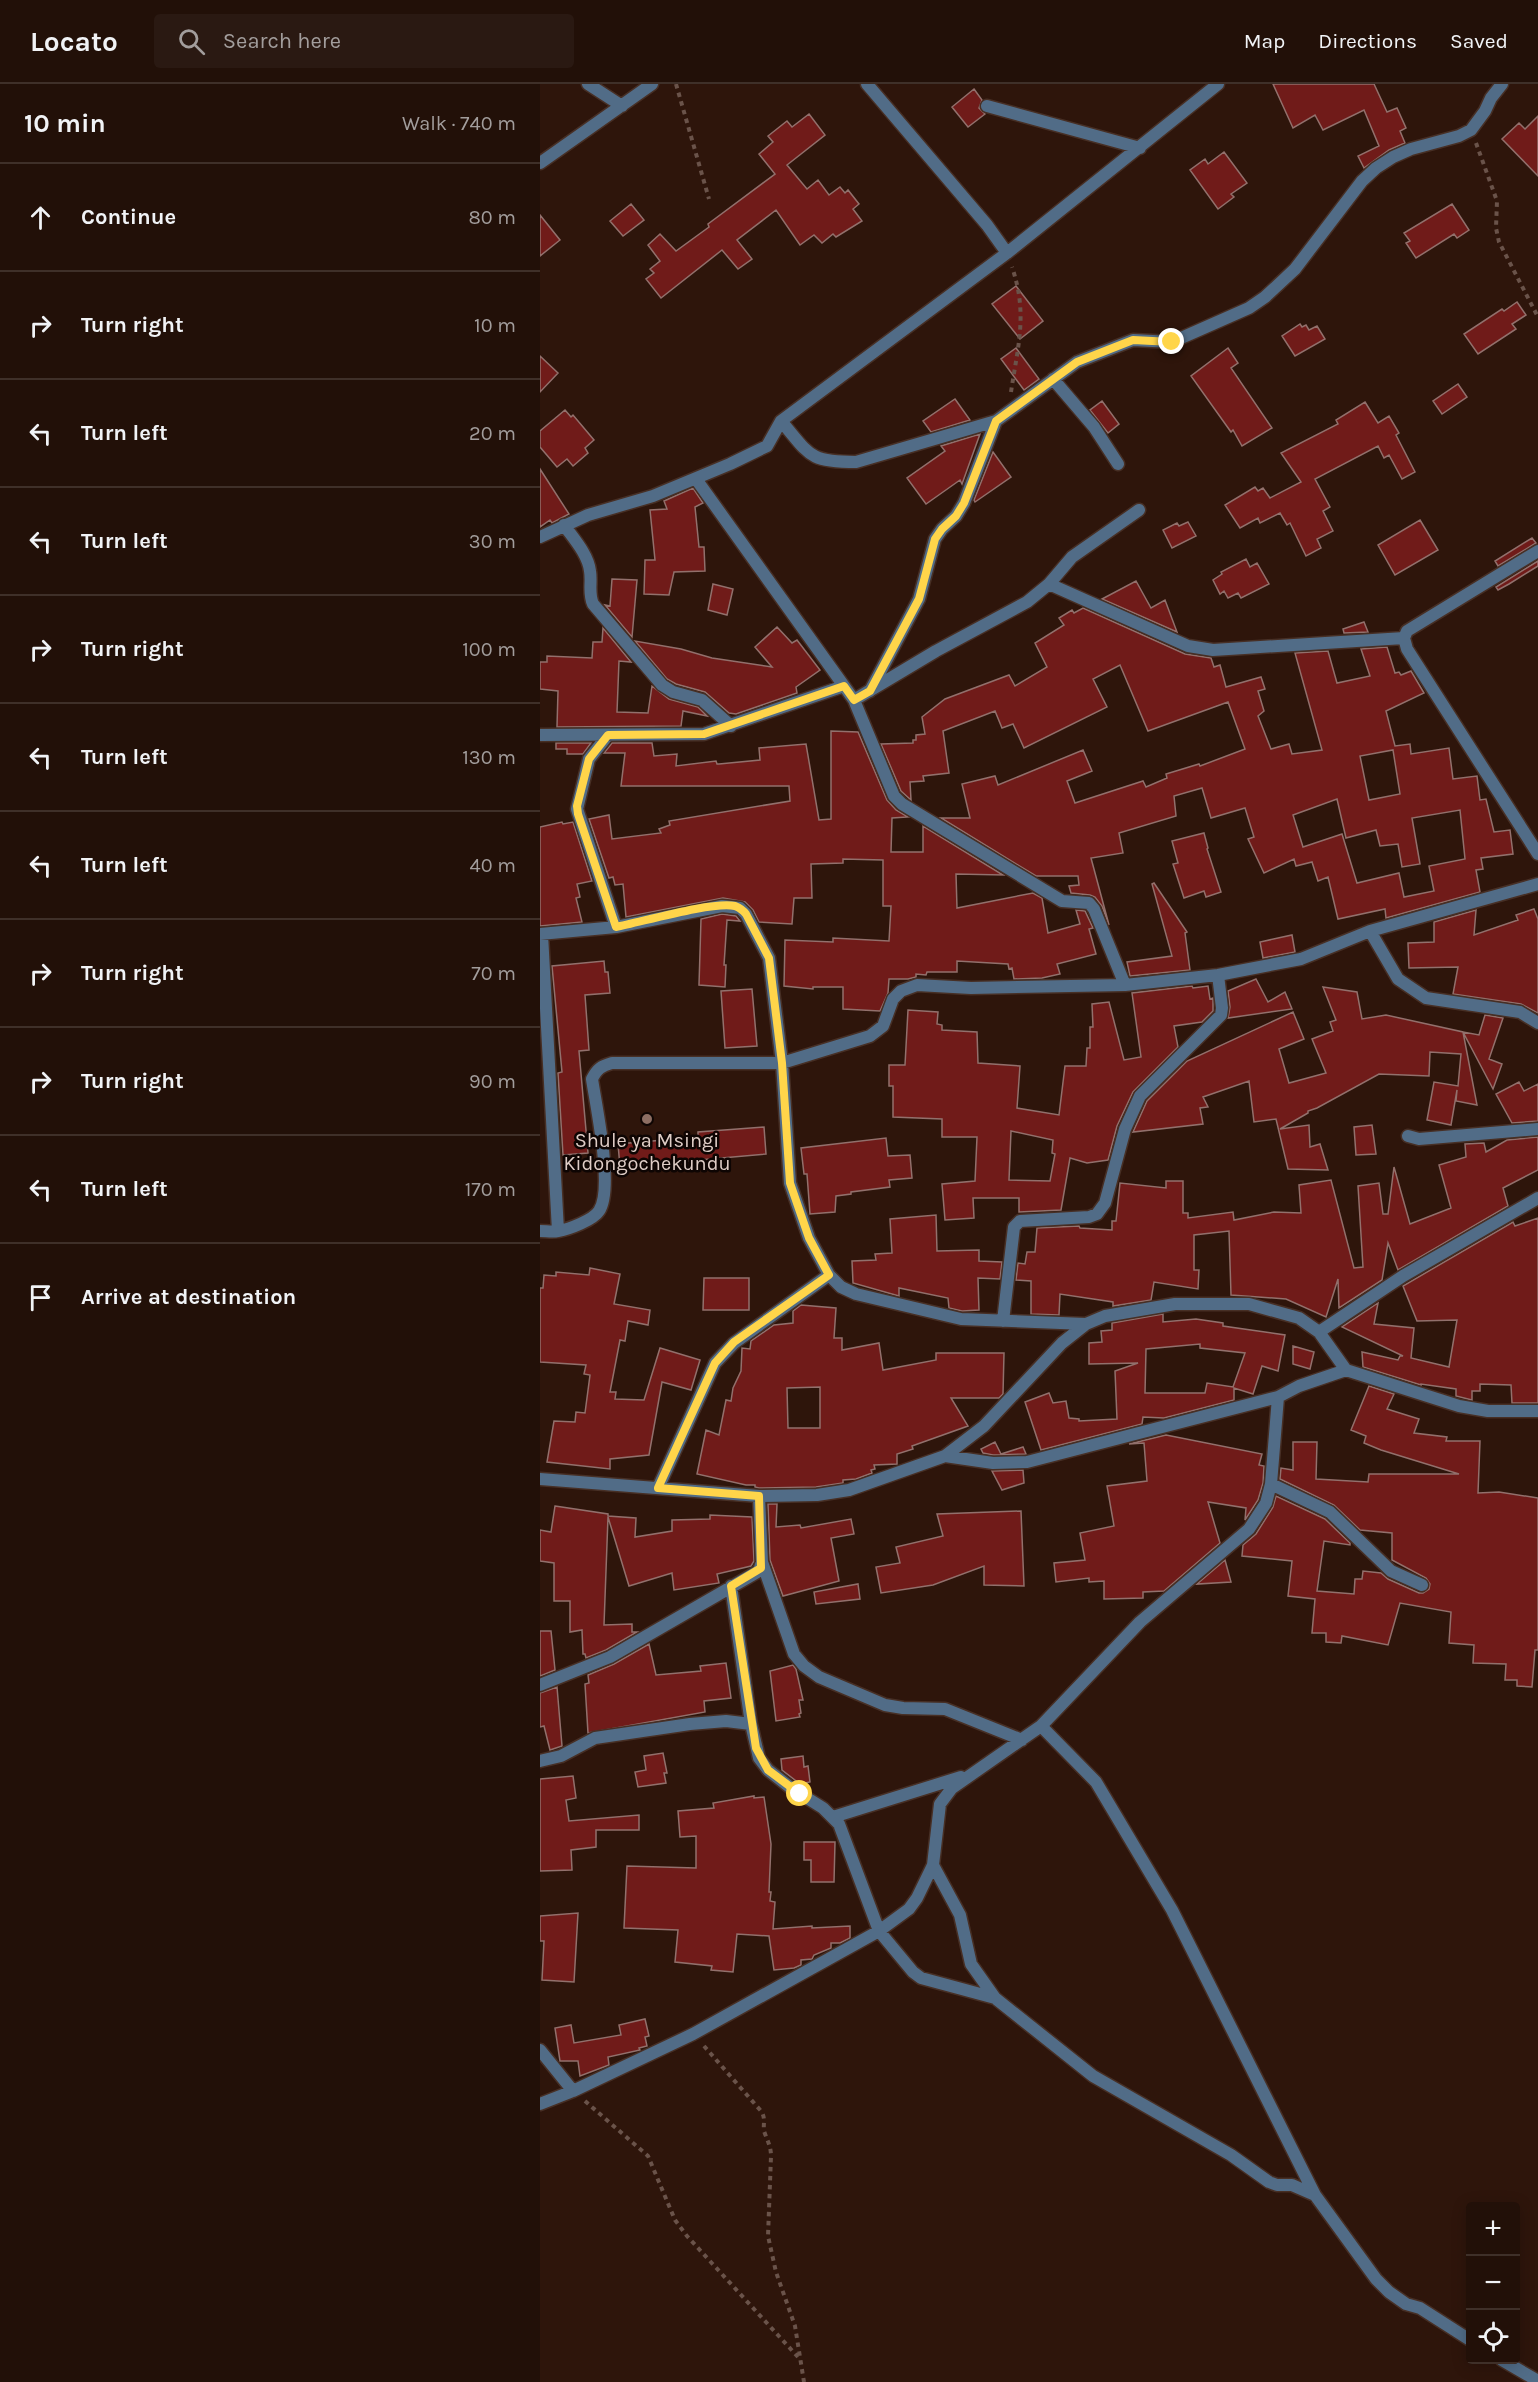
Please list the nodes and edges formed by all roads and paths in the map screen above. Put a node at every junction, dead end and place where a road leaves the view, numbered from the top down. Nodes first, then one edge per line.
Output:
1 (588, 84) edge
2 (652, 84) edge
3 (676, 84) edge
4 (867, 84) edge
5 (1218, 84) edge
6 (1502, 84) edge
7 (622, 106) junction
8 (987, 106) dead end
9 (1474, 128) junction
10 (1140, 148) junction
11 (540, 163) edge
12 (709, 199) dead end
13 (1007, 253) junction
14 (1538, 317) edge
15 (1053, 379) junction
16 (1008, 411) junction
17 (781, 421) junction
18 (996, 421) junction
19 (1118, 464) dead end
20 (696, 479) junction
21 (1139, 510) dead end
22 (564, 525) junction
23 (540, 537) edge
24 (1538, 551) edge
25 (1049, 584) junction
26 (1404, 638) junction
27 (844, 686) junction
28 (870, 691) junction
29 (854, 700) junction
30 (731, 726) junction
31 (540, 735) edge
32 (608, 735) junction
33 (1538, 854) edge
34 (1538, 884) edge
35 (616, 927) junction
36 (1370, 931) junction
37 (541, 934) edge
38 (1218, 975) junction
39 (1125, 985) junction
40 (1538, 1023) edge
41 (782, 1063) junction
42 (1538, 1129) edge
43 (1408, 1136) dead end
44 (1538, 1198) edge
45 (540, 1231) edge
46 (558, 1231) junction
47 (829, 1275) junction
48 (1004, 1321) junction
49 (1086, 1324) junction
50 (1319, 1332) junction
51 (1346, 1370) junction
52 (1278, 1397) junction
53 (1538, 1411) edge
54 (945, 1456) junction
55 (540, 1479) edge
56 (1271, 1484) junction
57 (658, 1488) junction
58 (759, 1496) junction
59 (762, 1562) junction
60 (1422, 1585) dead end
61 (731, 1586) junction
62 (540, 1685) edge
63 (751, 1724) junction
64 (1041, 1726) junction
65 (1022, 1740) junction
66 (540, 1761) edge
67 (974, 1773) junction
68 (833, 1817) junction
69 (933, 1865) junction
70 (879, 1931) junction
71 (995, 1998) junction
72 (693, 2034) junction
73 (540, 2050) edge
74 (573, 2091) junction
75 (540, 2104) edge
76 (1315, 2195) junction
77 (1466, 2337) edge
78 (799, 2359) junction
79 (1509, 2364) edge
80 (1538, 2381) edge
81 (804, 2382) edge

1 - 7 street
2 - 7 street
3 - 12 path
4 - 13 street
5 - 10 street
6 - 9 street
7 - 11 street
8 - 10 street
9 - 14 path
9 - 15 street
10 - 13 street
13 - 16 path
13 - 17 street
15 - 16 street
15 - 19 street
16 - 18 street
17 - 18 street
17 - 20 street
18 - 28 street
20 - 22 street
20 - 27 street
21 - 25 street
22 - 23 street
22 - 30 street
24 - 26 street
25 - 26 street
25 - 28 street
26 - 33 street
27 - 29 street
27 - 30 street
28 - 29 street
29 - 39 street
30 - 32 street
31 - 32 street
32 - 35 street
34 - 36 street
35 - 37 street
35 - 41 street
36 - 38 street
36 - 40 street
37 - 46 street
38 - 39 street
38 - 48 street
39 - 41 street
41 - 46 street
41 - 47 street
42 - 43 street
44 - 50 street
45 - 46 street
47 - 48 street
47 - 57 street
48 - 49 street
49 - 50 street
49 - 54 street
50 - 51 street
51 - 52 street
51 - 53 street
52 - 54 street
52 - 56 street
54 - 58 street
55 - 57 street
56 - 60 street
56 - 64 street
57 - 58 street
58 - 59 street
59 - 61 street
59 - 65 street
61 - 62 street
61 - 63 street
63 - 66 street
63 - 68 street
64 - 65 street
64 - 76 street
65 - 67 street
67 - 68 street
67 - 69 street
68 - 70 street
69 - 70 street
69 - 71 street
70 - 71 street
70 - 72 street
71 - 76 street
72 - 74 street
72 - 78 path
73 - 74 street
74 - 75 street
74 - 78 path
76 - 77 street
78 - 81 path
79 - 80 street

